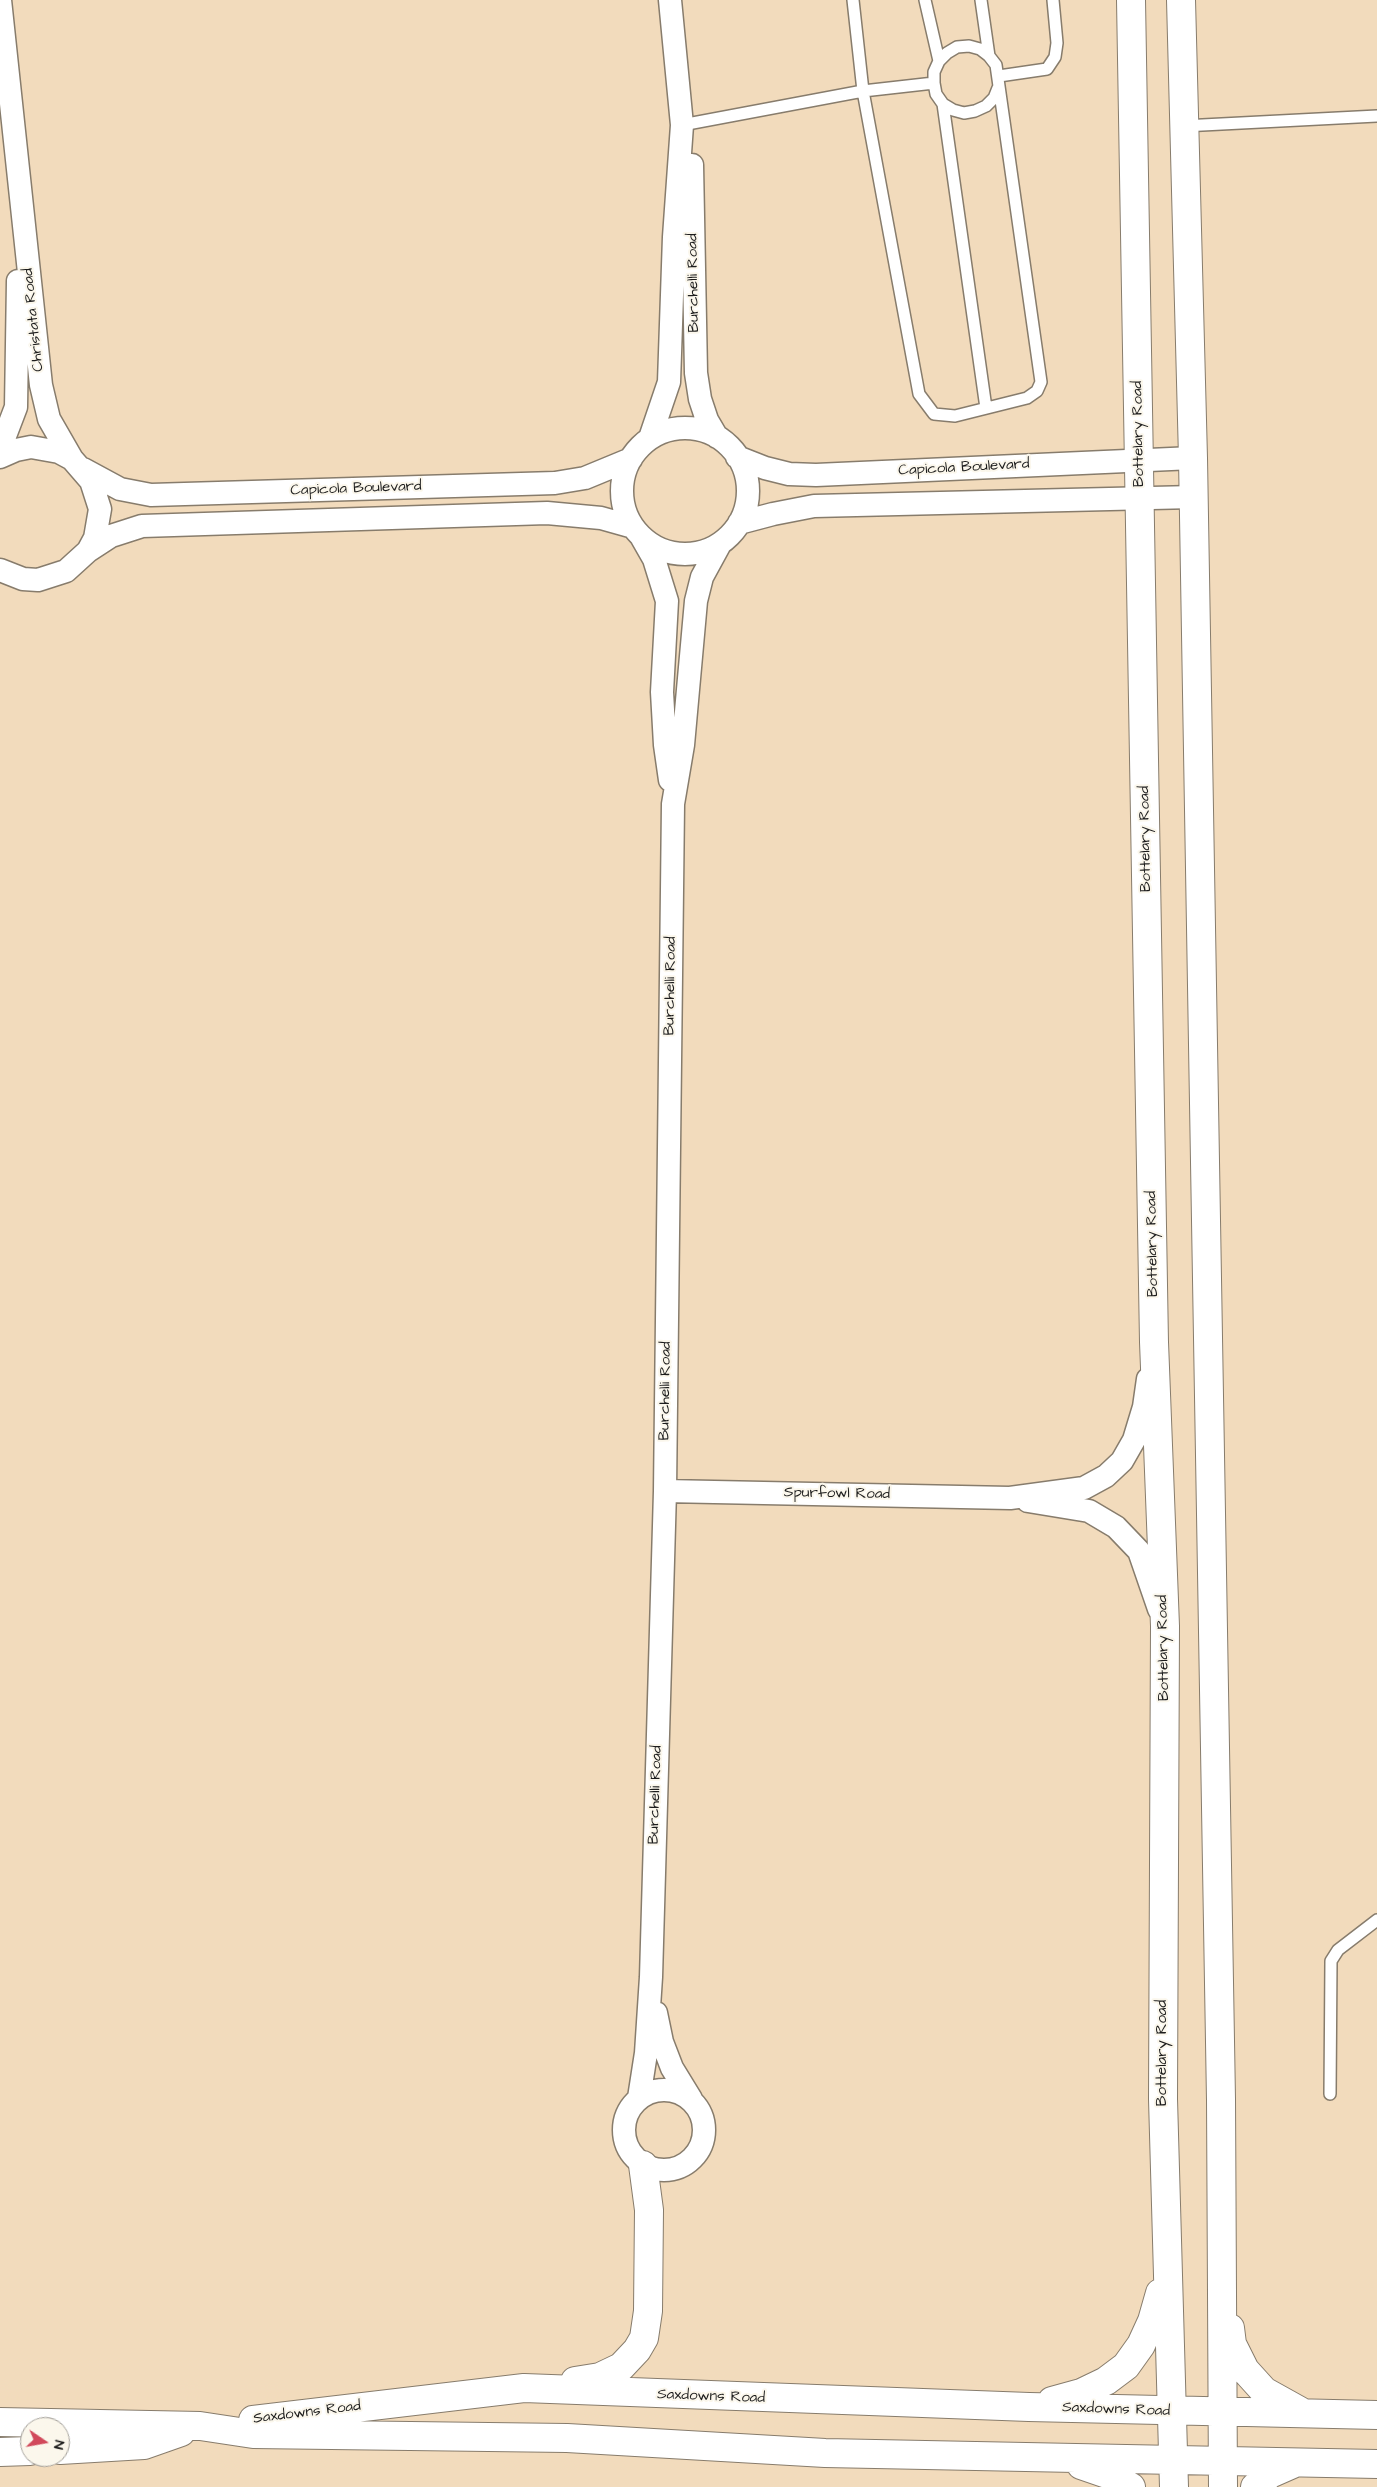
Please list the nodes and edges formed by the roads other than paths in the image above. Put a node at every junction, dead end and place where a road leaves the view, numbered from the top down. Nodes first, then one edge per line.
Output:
1 (0, 0) edge
2 (670, 0) edge
3 (853, 0) edge
4 (925, 0) edge
5 (981, 0) edge
6 (1053, 0) edge
7 (1131, 0) edge
8 (1181, 0) edge
9 (989, 56) junction
10 (939, 61) junction
11 (999, 82) junction
12 (934, 83) junction
13 (863, 91) junction
14 (943, 104) junction
15 (1377, 116) edge
16 (682, 126) junction
17 (1183, 126) junction
18 (18, 175) junction
19 (986, 408) junction
20 (717, 437) junction
21 (650, 438) junction
22 (0, 449) edge
23 (0, 457) edge
24 (737, 457) junction
25 (1193, 458) junction
26 (631, 459) junction
27 (1139, 460) junction
28 (77, 464) junction
29 (1194, 497) junction
30 (1141, 499) junction
31 (739, 523) junction
32 (638, 533) junction
33 (720, 544) junction
34 (88, 551) junction
35 (0, 570) edge
36 (673, 804) junction
37 (1154, 1342) junction
38 (664, 1491) junction
39 (1010, 1498) junction
40 (1165, 1626) junction
41 (1377, 1920) edge
42 (651, 1977) junction
43 (1330, 2094) dead end
44 (640, 2098) junction
45 (691, 2099) junction
46 (642, 2165) junction
47 (1166, 2272) junction
48 (1222, 2272) junction
49 (524, 2388) junction
50 (1029, 2407) junction
51 (1171, 2412) junction
52 (1224, 2412) junction
53 (1304, 2413) junction
54 (1377, 2415) edge
55 (0, 2422) edge
56 (200, 2426) junction
57 (70, 2449) edge
58 (20, 2451) edge
59 (0, 2452) edge
60 (1058, 2458) junction
61 (1223, 2460) junction
62 (1298, 2461) junction
63 (1377, 2464) edge
64 (1174, 2474) edge
65 (1130, 2487) edge
66 (1223, 2487) edge
67 (1255, 2487) edge

1 - 18 street, Christata Road
2 - 16 street, Burchelli Road
3 - 13 lane
4 - 10 lane
5 - 9 lane
6 - 11 lane
7 - 27 main road, Bottelary Road
8 - 17 main road
9 - 10 lane
9 - 11 lane
10 - 12 lane
11 - 14 lane
11 - 19 lane
12 - 13 lane
12 - 14 lane
13 - 16 lane
13 - 19 lane
14 - 19 lane
15 - 17 lane
16 - 20 street, Burchelli Road
16 - 21 street, Burchelli Road
17 - 25 main road
18 - 22 street, Christata Road
18 - 28 street, Christata Road
20 - 21 street
20 - 24 street
21 - 26 street
23 - 28 street, Capicola Boulevard
24 - 27 street, Capicola Boulevard
24 - 31 street
25 - 27 street, Capicola Boulevard
25 - 29 main road
26 - 28 street, Capicola Boulevard
26 - 32 street
27 - 30 main road, Bottelary Road
28 - 34 street, Christata Road
29 - 30 street
29 - 48 main road
30 - 31 street
30 - 37 main road, Bottelary Road
31 - 33 street
32 - 33 street
32 - 34 street, Capicola Boulevard
32 - 36 street, Burchelli Road
33 - 36 street, Burchelli Road
34 - 35 street, Capicola Boulevard
36 - 38 street, Burchelli Road
37 - 39 street, Spurfowl Road
37 - 40 main road, Bottelary Road
38 - 39 street, Spurfowl Road
38 - 42 street, Burchelli Road
39 - 40 street, Spurfowl Road
40 - 47 main road, Bottelary Road
41 - 43 lane
42 - 44 street, Burchelli Road
42 - 45 street, Burchelli Road
44 - 45 street
44 - 46 street
45 - 46 street
46 - 49 main road
47 - 50 main road
47 - 51 main road, Bottelary Road
48 - 52 main road
48 - 53 main road
49 - 50 main road, Saxdowns Road
49 - 56 main road, Saxdowns Road
50 - 51 main road, Saxdowns Road
51 - 52 main road, Saxdowns Road
51 - 64 main road, Bottelary Road
52 - 53 main road, Saxdowns Road
52 - 61 main road
53 - 54 main road, Saxdowns Road
55 - 56 main road, Saxdowns Road
56 - 57 main road
56 - 60 main road, Saxdowns Road
58 - 59 main road
60 - 64 main road, Saxdowns Road
60 - 65 main road
61 - 62 main road, Saxdowns Road
61 - 64 main road, Saxdowns Road
61 - 66 main road
62 - 63 main road, Saxdowns Road
62 - 67 main road

